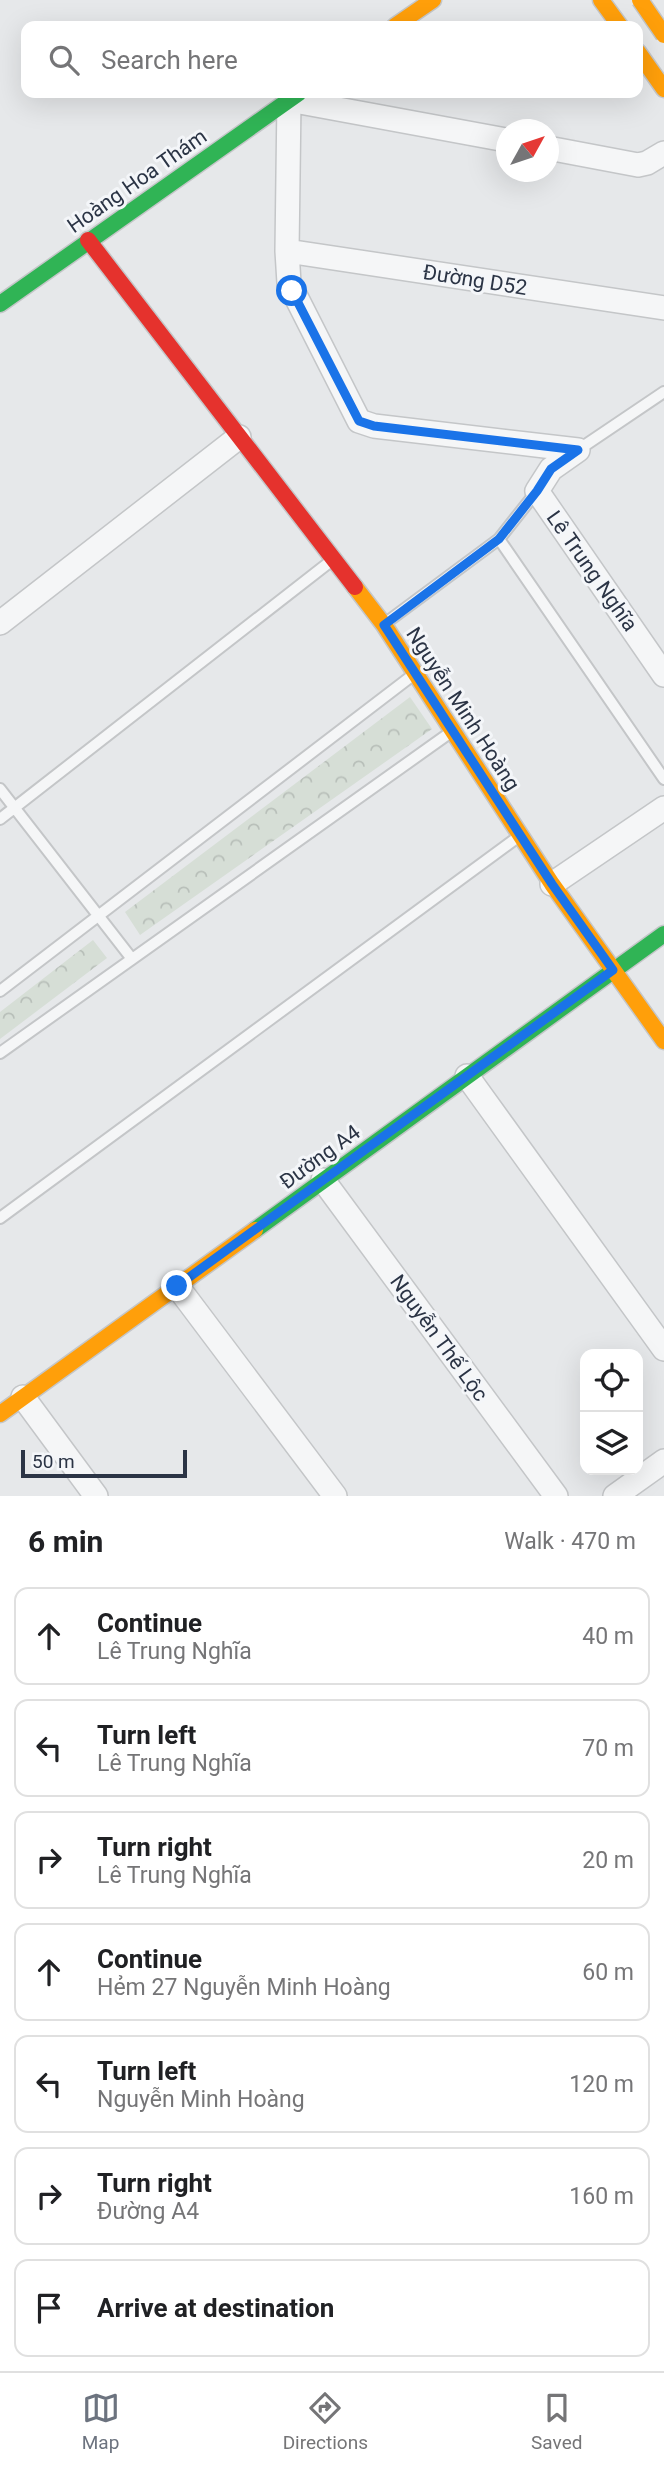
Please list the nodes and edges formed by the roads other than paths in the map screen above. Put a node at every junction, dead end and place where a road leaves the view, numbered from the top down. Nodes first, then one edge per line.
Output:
1 (433, 0) edge
2 (601, 0) edge
3 (640, 0) edge
4 (402, 21) edge
5 (616, 21) edge
6 (664, 33) edge
7 (643, 48) edge
8 (643, 58) edge
9 (664, 89) edge
10 (291, 98) edge
11 (294, 98) edge
12 (304, 98) edge
13 (496, 138) edge
14 (559, 150) edge
15 (664, 153) edge
16 (88, 240) junction
17 (287, 251) junction
18 (0, 303) edge
19 (664, 309) edge
20 (664, 392) edge
21 (239, 436) junction
22 (578, 450) junction
23 (537, 491) junction
24 (499, 539) junction
25 (333, 559) junction
26 (0, 623) edge
27 (384, 625) junction
28 (416, 674) junction
29 (664, 675) edge
30 (453, 731) junction
31 (664, 779) edge
32 (0, 789) edge
33 (14, 808) junction
34 (664, 808) edge
35 (0, 819) edge
36 (521, 835) junction
37 (552, 884) junction
38 (99, 916) junction
39 (664, 934) edge
40 (132, 959) junction
41 (613, 970) junction
42 (0, 991) edge
43 (664, 1041) edge
44 (0, 1054) edge
45 (467, 1076) junction
46 (323, 1180) junction
47 (0, 1218) edge
48 (177, 1286) junction
49 (664, 1349) edge
50 (23, 1397) junction
51 (0, 1413) edge
52 (664, 1461) edge
53 (96, 1496) edge
54 (335, 1496) edge
55 (556, 1496) edge
56 (615, 1496) edge

1 - 4 street
2 - 5 street
3 - 6 street, bridge
6 - 7 street
8 - 9 street
10 - 16 street, Hoàng Hoa Thám
11 - 17 street
12 - 13 street
14 - 15 street
16 - 18 street, Hoàng Hoa Thám
16 - 21 street, Nguyễn Minh Hoàng
17 - 19 street, Đường D52
17 - 22 street
20 - 22 lane
21 - 25 street, Nguyễn Minh Hoàng
21 - 26 street
22 - 23 street, Lê Trung Nghĩa
23 - 24 lane
23 - 29 street, Lê Trung Nghĩa
24 - 27 lane
24 - 31 lane
25 - 27 street, Nguyễn Minh Hoàng
25 - 33 lane
27 - 28 street, Nguyễn Minh Hoàng
28 - 30 street, Nguyễn Minh Hoàng
28 - 38 lane
30 - 36 street, Nguyễn Minh Hoàng
30 - 40 lane
32 - 33 lane
33 - 35 lane
33 - 38 lane
34 - 37 street
36 - 37 street, Nguyễn Minh Hoàng
36 - 47 lane
37 - 41 street, Nguyễn Minh Hoàng
38 - 40 lane
38 - 42 lane
39 - 41 street, Đường A4
40 - 44 lane
41 - 43 street, Nguyễn Minh Hoàng
41 - 45 street, Đường A4
45 - 46 street, Đường A4
45 - 49 street
46 - 48 street, Đường A4
46 - 55 street, Nguyễn Thế Lộc
48 - 50 street, Đường A4
48 - 54 street
50 - 51 street, Đường A4
50 - 53 street
52 - 56 street

